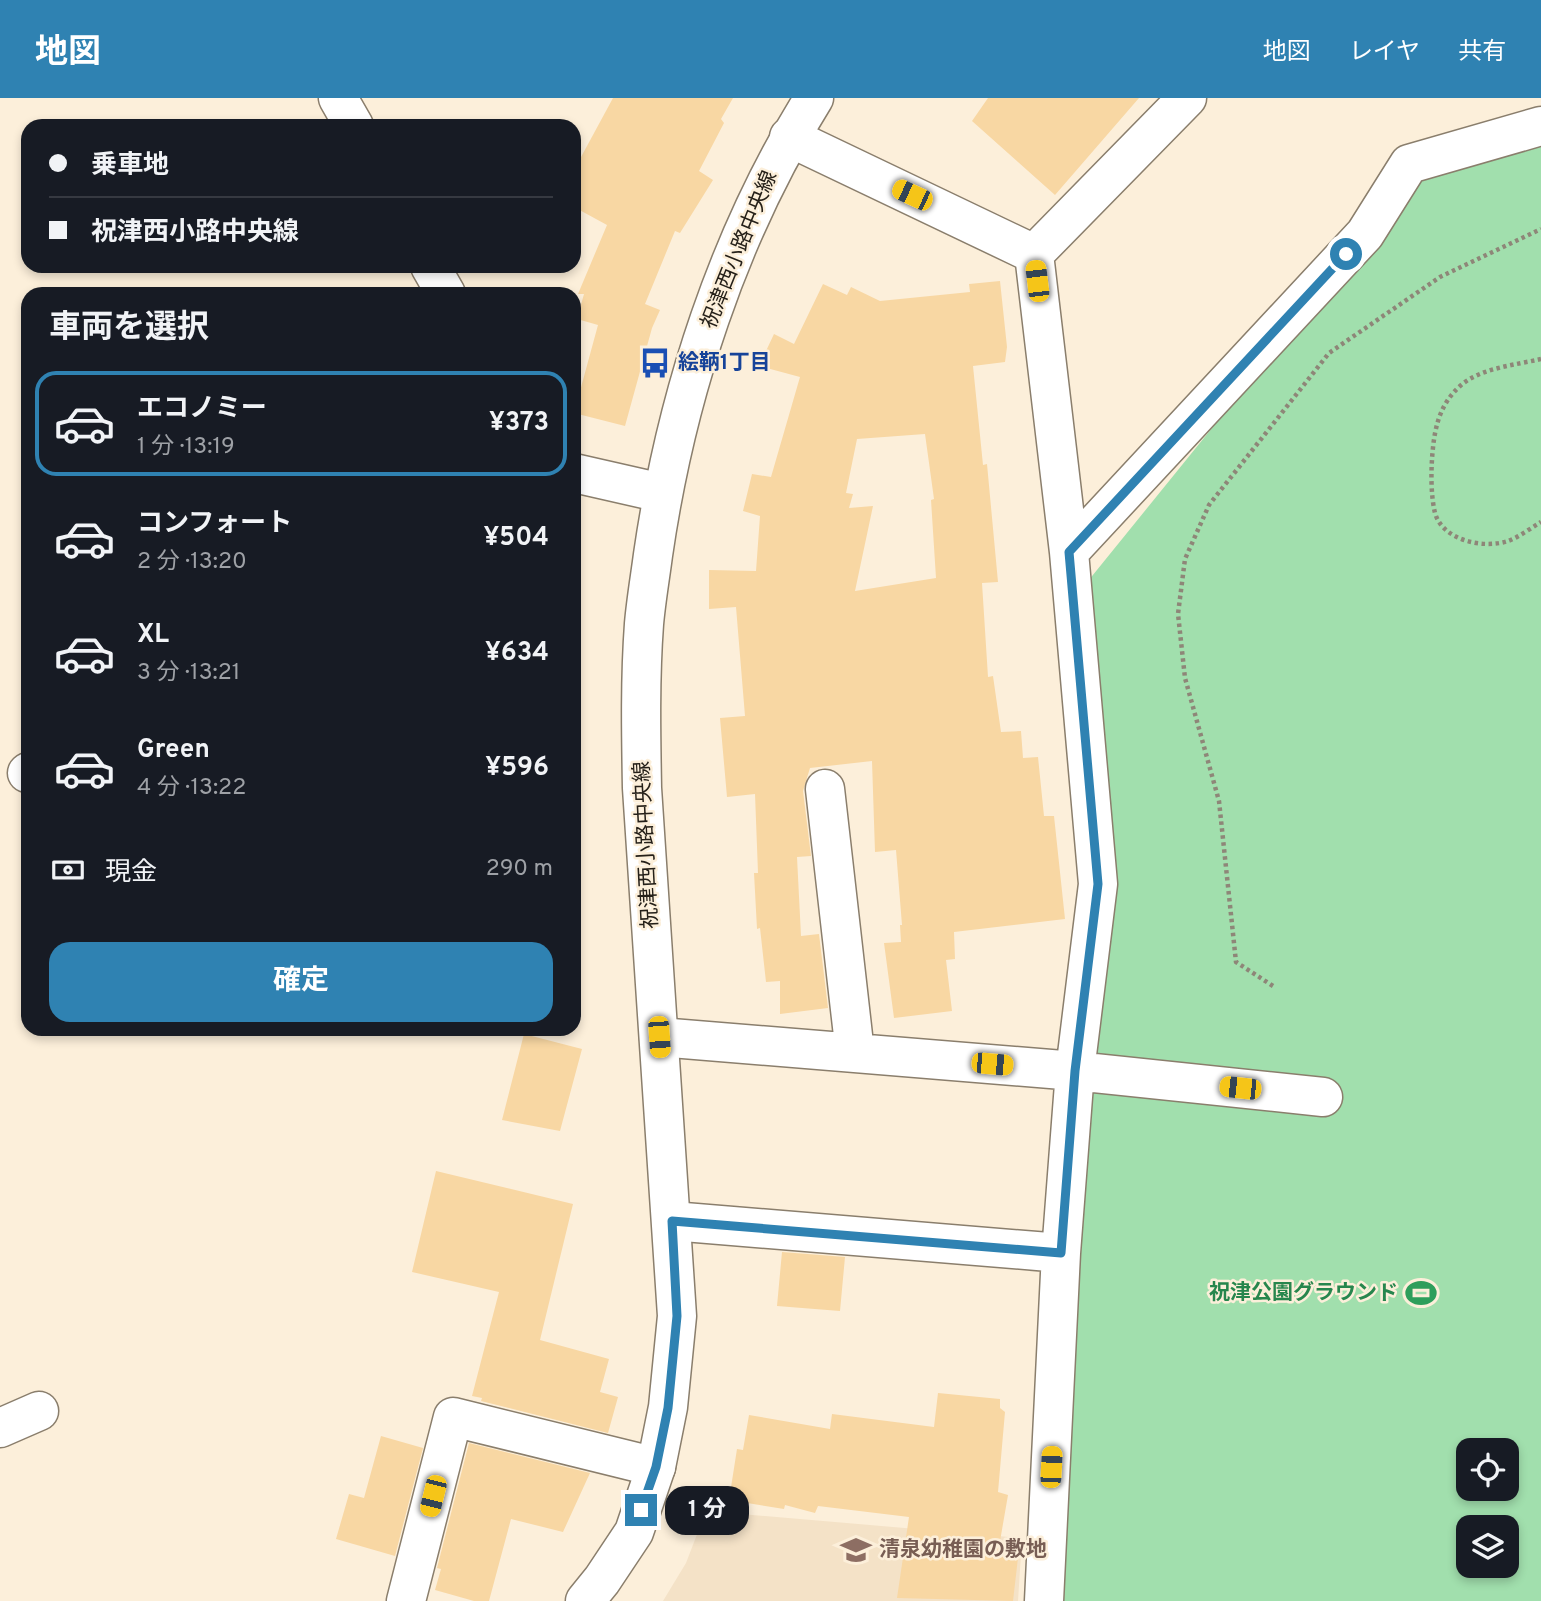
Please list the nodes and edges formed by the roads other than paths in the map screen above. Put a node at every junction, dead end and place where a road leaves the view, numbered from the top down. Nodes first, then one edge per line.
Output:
1 (338, 98) edge
2 (814, 98) edge
3 (1187, 98) edge
4 (350, 119) edge
5 (1541, 126) edge
6 (789, 137) junction
7 (1034, 254) junction
8 (581, 475) edge
9 (662, 493) junction
10 (1069, 552) junction
11 (825, 789) dead end
12 (659, 1037) junction
13 (855, 1053) junction
14 (1075, 1071) junction
15 (1323, 1097) dead end
16 (672, 1221) junction
17 (1061, 1253) junction
18 (39, 1411) dead end
19 (0, 1428) edge
20 (656, 1467) junction
21 (406, 1601) edge
22 (585, 1601) edge
23 (1044, 1601) edge

1 - 4 street
2 - 6 street, 祝津西小路中央線
3 - 7 street
5 - 10 street
6 - 7 street
6 - 9 street, 祝津西小路中央線
7 - 10 street
8 - 9 street
9 - 12 street, 祝津西小路中央線
10 - 14 street
11 - 13 street
12 - 13 street
12 - 16 street, 祝津西小路中央線
13 - 14 street
14 - 15 street
14 - 17 street
16 - 17 street
16 - 20 street, 祝津西小路中央線
17 - 23 street
18 - 19 street
20 - 21 street
20 - 22 street, 祝津西小路中央線

